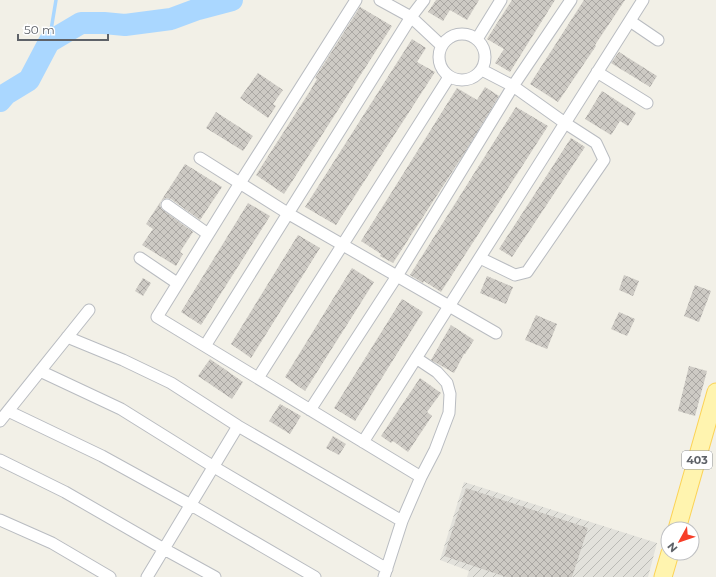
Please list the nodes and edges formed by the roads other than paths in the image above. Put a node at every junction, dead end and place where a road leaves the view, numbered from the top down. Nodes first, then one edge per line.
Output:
1 (356, 0) edge
2 (380, 0) edge
3 (424, 0) edge
4 (501, 0) edge
5 (571, 0) edge
6 (643, 0) edge
7 (411, 17) junction
8 (630, 21) junction
9 (477, 38) junction
10 (658, 40) dead end
11 (442, 46) junction
12 (482, 70) junction
13 (597, 72) junction
14 (449, 77) junction
15 (513, 86) junction
16 (647, 103) dead end
17 (565, 123) junction
18 (200, 158) dead end
19 (240, 183) junction
20 (167, 205) dead end
21 (289, 214) junction
22 (208, 234) junction
23 (343, 245) junction
24 (140, 258) dead end
25 (480, 258) junction
26 (397, 276) junction
27 (178, 283) junction
28 (449, 306) junction
29 (89, 310) dead end
30 (496, 333) dead end
31 (67, 336) junction
32 (205, 346) junction
33 (416, 358) junction
34 (40, 371) junction
35 (258, 378) junction
36 (716, 392) edge
37 (310, 410) junction
38 (8, 411) junction
39 (0, 421) edge
40 (238, 426) junction
41 (363, 442) junction
42 (0, 460) edge
43 (214, 466) junction
44 (421, 477) junction
45 (191, 505) junction
46 (0, 520) edge
47 (402, 521) junction
48 (679, 521) edge
49 (164, 549) junction
50 (668, 561) edge
51 (385, 573) edge
52 (110, 577) edge
53 (147, 577) edge
54 (215, 577) edge
55 (316, 577) edge
56 (663, 577) edge

1 - 19 street
2 - 7 street
3 - 7 street
4 - 9 street
5 - 15 street
6 - 8 street
7 - 11 street
7 - 21 street
8 - 10 street
8 - 13 street
9 - 11 street
9 - 12 street
11 - 14 street
12 - 14 street
12 - 15 street
13 - 16 street
13 - 17 street
14 - 23 street
15 - 17 street
15 - 26 street
17 - 25 street
17 - 25 street
18 - 19 street
19 - 21 street
19 - 22 street
20 - 22 street
21 - 23 street
21 - 32 street
22 - 27 street
23 - 26 street
23 - 35 street
24 - 27 street
25 - 28 street
26 - 28 street
26 - 37 street
27 - 32 street
28 - 30 street
28 - 33 street
29 - 31 street
31 - 34 street
31 - 40 street
32 - 35 street
33 - 41 street
33 - 44 street
34 - 38 street
34 - 43 street
35 - 37 street
36 - 48 main road, 403
37 - 41 street
38 - 39 street
38 - 45 street
40 - 43 street
40 - 47 street
41 - 44 street
42 - 49 street
43 - 45 street
43 - 51 street
44 - 47 street
45 - 49 street
45 - 55 street
46 - 52 street
47 - 51 street
49 - 53 street
49 - 54 street
50 - 56 main road

